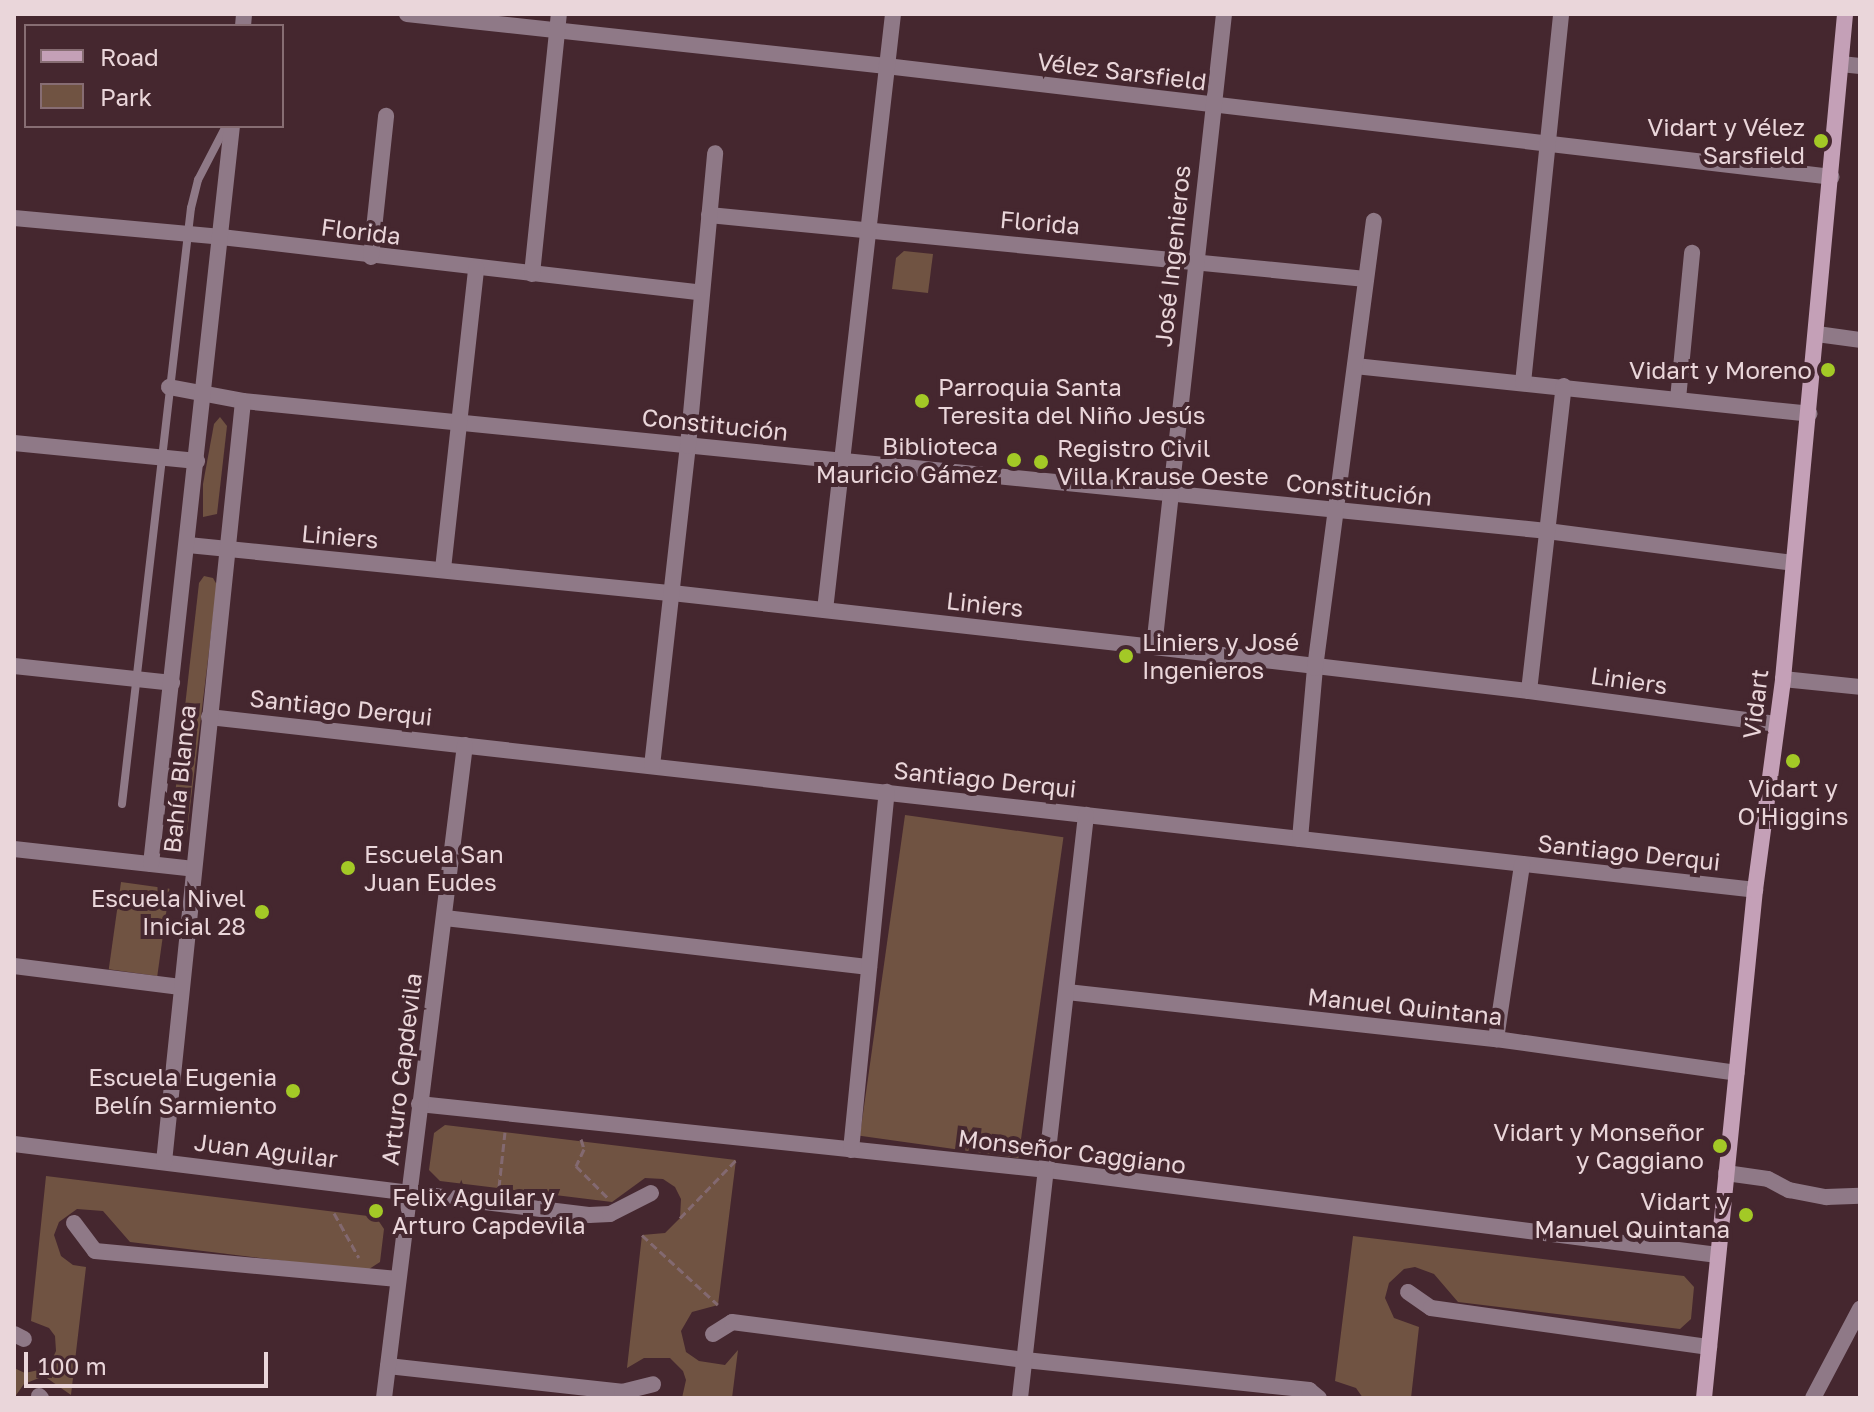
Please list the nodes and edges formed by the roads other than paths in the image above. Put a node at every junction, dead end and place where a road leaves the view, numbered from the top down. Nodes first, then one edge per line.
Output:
1 (407, 14) edge
2 (893, 14) edge
3 (1224, 14) edge
4 (1561, 14) edge
5 (1845, 14) edge
6 (558, 22) edge
7 (1841, 64) junction
8 (886, 66) junction
9 (1860, 66) edge
10 (1213, 106) junction
11 (386, 116) dead end
12 (228, 128) edge
13 (229, 128) edge
14 (1548, 145) junction
15 (715, 153) dead end
16 (1832, 177) junction
17 (709, 215) junction
18 (14, 218) edge
19 (1374, 221) dead end
20 (868, 230) junction
21 (187, 234) junction
22 (221, 237) junction
23 (1692, 253) dead end
24 (371, 257) junction
25 (1195, 261) junction
26 (476, 268) junction
27 (532, 274) junction
28 (1366, 279) junction
29 (702, 293) junction
30 (1817, 334) junction
31 (1860, 340) edge
32 (1355, 366) junction
33 (1523, 383) junction
34 (1564, 386) junction
35 (169, 387) junction
36 (204, 396) junction
37 (1678, 399) junction
38 (243, 401) junction
39 (1809, 414) junction
40 (459, 422) junction
41 (14, 443) edge
42 (688, 446) junction
43 (161, 457) junction
44 (197, 461) junction
45 (842, 462) junction
46 (1171, 494) junction
47 (1334, 511) junction
48 (1547, 531) junction
49 (188, 545) junction
50 (225, 550) junction
51 (1793, 563) junction
52 (443, 569) junction
53 (672, 593) junction
54 (825, 610) junction
55 (1154, 647) junction
56 (14, 666) edge
57 (1315, 668) junction
58 (135, 679) junction
59 (1783, 679) junction
60 (172, 683) junction
61 (1860, 687) edge
62 (1529, 691) junction
63 (209, 717) junction
64 (1776, 724) junction
65 (465, 745) junction
66 (652, 766) junction
67 (887, 792) junction
68 (122, 804) dead end
69 (1086, 815) junction
70 (1300, 839) junction
71 (14, 849) edge
72 (151, 864) junction
73 (1522, 864) junction
74 (194, 869) junction
75 (1755, 890) junction
76 (445, 918) junction
77 (14, 966) edge
78 (869, 967) junction
79 (181, 987) junction
80 (1067, 992) junction
81 (1496, 1039) junction
82 (1737, 1073) junction
83 (419, 1104) junction
84 (14, 1144) edge
85 (851, 1150) junction
86 (164, 1162) junction
87 (1048, 1170) junction
88 (1790, 1172) dead end
89 (1726, 1173) junction
90 (1768, 1179) junction
91 (409, 1192) junction
92 (651, 1193) dead end
93 (1860, 1196) edge
94 (74, 1223) dead end
95 (1718, 1255) junction
96 (398, 1279) junction
97 (1408, 1292) dead end
98 (1860, 1309) edge
99 (713, 1334) dead end
100 (1709, 1347) junction
101 (1025, 1360) junction
102 (388, 1366) junction
103 (653, 1384) dead end
104 (384, 1398) edge
105 (1020, 1398) edge
106 (1319, 1398) edge
107 (1704, 1398) edge
108 (1813, 1398) edge

1 - 6 street, Vélez Sarsfield
2 - 8 street
3 - 10 street, José Ingenieros
4 - 14 street
5 - 7 street, Vidart
6 - 8 street, Vélez Sarsfield
6 - 27 street
7 - 9 street
7 - 16 street, Vidart
8 - 10 street, Vélez Sarsfield
8 - 20 street
10 - 14 street, Vélez Sarsfield
10 - 25 street, José Ingenieros
11 - 24 street
12 - 21 lane
13 - 22 street, Bahía Blanca
14 - 16 street, Vélez Sarsfield
14 - 33 street
15 - 17 street
16 - 30 street, Vidart
17 - 20 street, Florida
17 - 29 street
18 - 21 street, Florida
19 - 28 street
20 - 25 street, Florida
20 - 45 street
21 - 22 street, Florida
21 - 35 lane
22 - 24 street, Florida
22 - 36 street, Bahía Blanca
23 - 37 street
24 - 26 street, Florida
25 - 28 street, Florida
25 - 46 street, José Ingenieros
26 - 27 street, Florida
26 - 40 street
27 - 29 street, Florida
28 - 32 street
29 - 42 street
30 - 31 street
30 - 39 street, Vidart
32 - 33 street
32 - 47 street
33 - 34 street
34 - 37 street
34 - 48 street
35 - 36 street, Constitución
35 - 43 lane
36 - 38 street, Constitución
36 - 44 street, Bahía Blanca
37 - 39 street
38 - 40 street, Constitución
38 - 50 street, Bahía Blanca
39 - 51 street, Vidart
40 - 42 street, Constitución
40 - 52 street
41 - 43 street
42 - 45 street, Constitución
42 - 53 street
43 - 44 street
43 - 58 lane
44 - 49 street, Bahía Blanca
45 - 46 street, Constitución
45 - 54 street
46 - 47 street, Constitución
46 - 55 street, José Ingenieros
47 - 48 street, Constitución
47 - 57 street
48 - 51 street, Constitución
48 - 62 street
49 - 50 street, Liniers
49 - 60 street, Bahía Blanca
50 - 52 street, Liniers
50 - 63 street, Bahía Blanca
51 - 59 street, Vidart
52 - 53 street, Liniers
53 - 54 street, Liniers
53 - 66 street
54 - 55 street, Liniers
55 - 57 street, Liniers
56 - 58 street
57 - 62 street, Liniers
57 - 70 street
58 - 60 street
58 - 68 lane
59 - 61 street
59 - 64 street, Vidart
60 - 72 street, Bahía Blanca
62 - 64 street, Liniers
63 - 65 street, Santiago Derqui
63 - 74 street, Bahía Blanca
64 - 75 street, Vidart
65 - 66 street, Santiago Derqui
65 - 76 street, Arturo Capdevila
66 - 67 street, Santiago Derqui
67 - 69 street, Santiago Derqui
67 - 78 street
69 - 70 street, Santiago Derqui
69 - 80 street
70 - 73 street, Santiago Derqui
71 - 72 street
72 - 74 street
73 - 75 street, Santiago Derqui
73 - 81 street
74 - 79 street, Bahía Blanca
75 - 82 street, Vidart
76 - 78 street
76 - 83 street, Arturo Capdevila
77 - 79 street
78 - 85 street
79 - 86 street, Bahía Blanca
80 - 81 street, Manuel Quintana
80 - 87 street
81 - 82 street, Manuel Quintana
82 - 89 street, Vidart
83 - 85 street, Monseñor Caggiano
83 - 91 street, Arturo Capdevila
84 - 86 street, Juan Aguilar
85 - 87 street, Monseñor Caggiano
86 - 91 street, Juan Aguilar
87 - 95 street, Monseñor Caggiano
87 - 101 street
88 - 90 street
89 - 90 street
89 - 95 street, Vidart
90 - 93 street
91 - 92 street, Juan Aguilar
91 - 96 street, Arturo Capdevila
94 - 96 street
95 - 100 street, Vidart
96 - 102 street, Arturo Capdevila
97 - 100 street
98 - 108 street
99 - 101 street
100 - 107 street, Vidart
101 - 105 street
101 - 106 street
102 - 103 street
102 - 104 street, Arturo Capdevila

